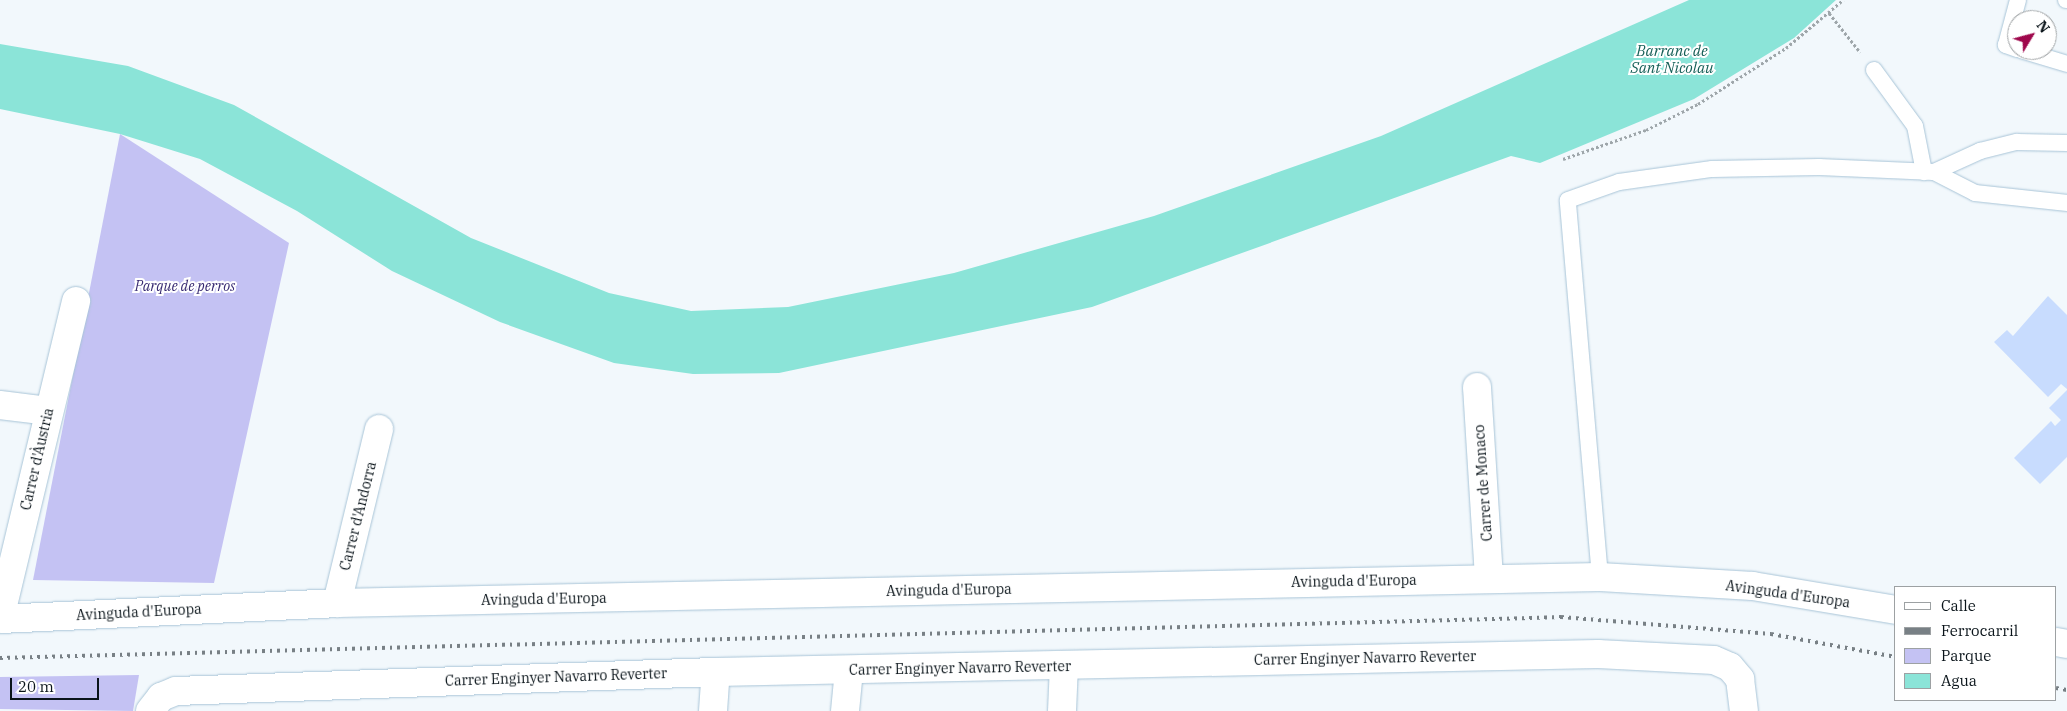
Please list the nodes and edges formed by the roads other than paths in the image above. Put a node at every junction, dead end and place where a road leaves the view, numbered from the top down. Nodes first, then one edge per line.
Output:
1 (2054, 60) edge
2 (2067, 64) edge
3 (1874, 70) road end
4 (2067, 143) edge
5 (1929, 172) junction
6 (2067, 203) edge
7 (76, 301) dead end
8 (1477, 387) dead end
9 (0, 405) edge
10 (48, 411) junction
11 (379, 428) dead end
12 (1600, 577) junction
13 (1489, 578) junction
14 (336, 603) junction
15 (1894, 610) edge
16 (0, 618) edge
17 (1064, 665) junction
18 (849, 670) junction
19 (716, 672) junction
20 (150, 711) edge
21 (714, 711) edge
22 (845, 711) edge
23 (1062, 711) edge
24 (1744, 711) edge

1 - 2 lane
3 - 5 lane
4 - 5 lane
5 - 6 lane
5 - 12 lane
7 - 10 street, Carrer d'Àustria
8 - 13 street, Carrer de Monaco
9 - 10 street
10 - 16 street, Carrer d'Àustria
11 - 14 street, Carrer d'Andorra
12 - 13 street, Avinguda d'Europa
12 - 15 street, Avinguda d'Europa
13 - 14 street, Avinguda d'Europa
14 - 16 street, Avinguda d'Europa
17 - 18 street, Carrer Enginyer Navarro Reverter
17 - 23 street
17 - 24 street, Carrer Enginyer Navarro Reverter
18 - 19 street, Carrer Enginyer Navarro Reverter
18 - 22 street
19 - 20 street, Carrer Enginyer Navarro Reverter
19 - 21 street

